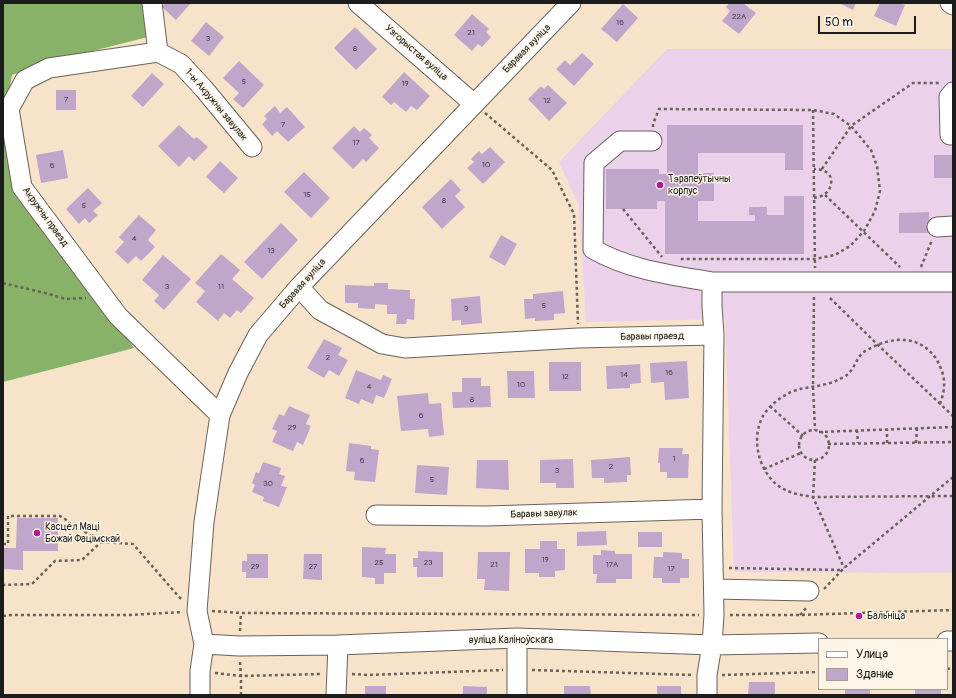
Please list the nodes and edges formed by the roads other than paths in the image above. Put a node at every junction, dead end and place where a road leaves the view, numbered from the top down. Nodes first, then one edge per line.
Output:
1 (152, 3) edge
2 (358, 3) edge
3 (571, 3) edge
4 (950, 3) edge
5 (953, 5) edge
6 (158, 52) junction
7 (949, 88) edge
8 (474, 104) junction
9 (953, 136) edge
10 (652, 141) road end
11 (252, 147) dead end
12 (712, 282) junction
13 (953, 282) edge
14 (299, 287) junction
15 (714, 335) junction
16 (220, 415) junction
17 (712, 509) junction
18 (376, 515) dead end
19 (714, 589) junction
20 (813, 596) road end
21 (517, 638) junction
22 (818, 643) edge
23 (204, 644) junction
24 (338, 645) junction
25 (712, 645) junction
26 (200, 695) edge
27 (336, 695) edge
28 (518, 695) edge
29 (707, 695) edge

1 - 6 street
2 - 8 street, Узгорыстая вуліца
3 - 8 street, Баравая вуліца
4 - 5 street
6 - 11 street, 1-ы Акружны завулак
6 - 16 street, Акружны праезд
7 - 9 street
8 - 14 street, Баравая вуліца
10 - 12 street
12 - 13 street
12 - 15 street
14 - 15 street, Баравы праезд
14 - 16 street, Баравая вуліца
15 - 17 street
16 - 23 street, Баравая вуліца
17 - 18 street, Баравы завулак
17 - 19 street
19 - 20 street
19 - 25 street
21 - 24 street, вуліца Каліноўскага
21 - 25 street, вуліца Каліноўскага
21 - 28 street
22 - 25 street, вуліца Каліноўскага
23 - 24 street, вуліца Каліноўскага
23 - 26 street
24 - 27 street
25 - 29 street

